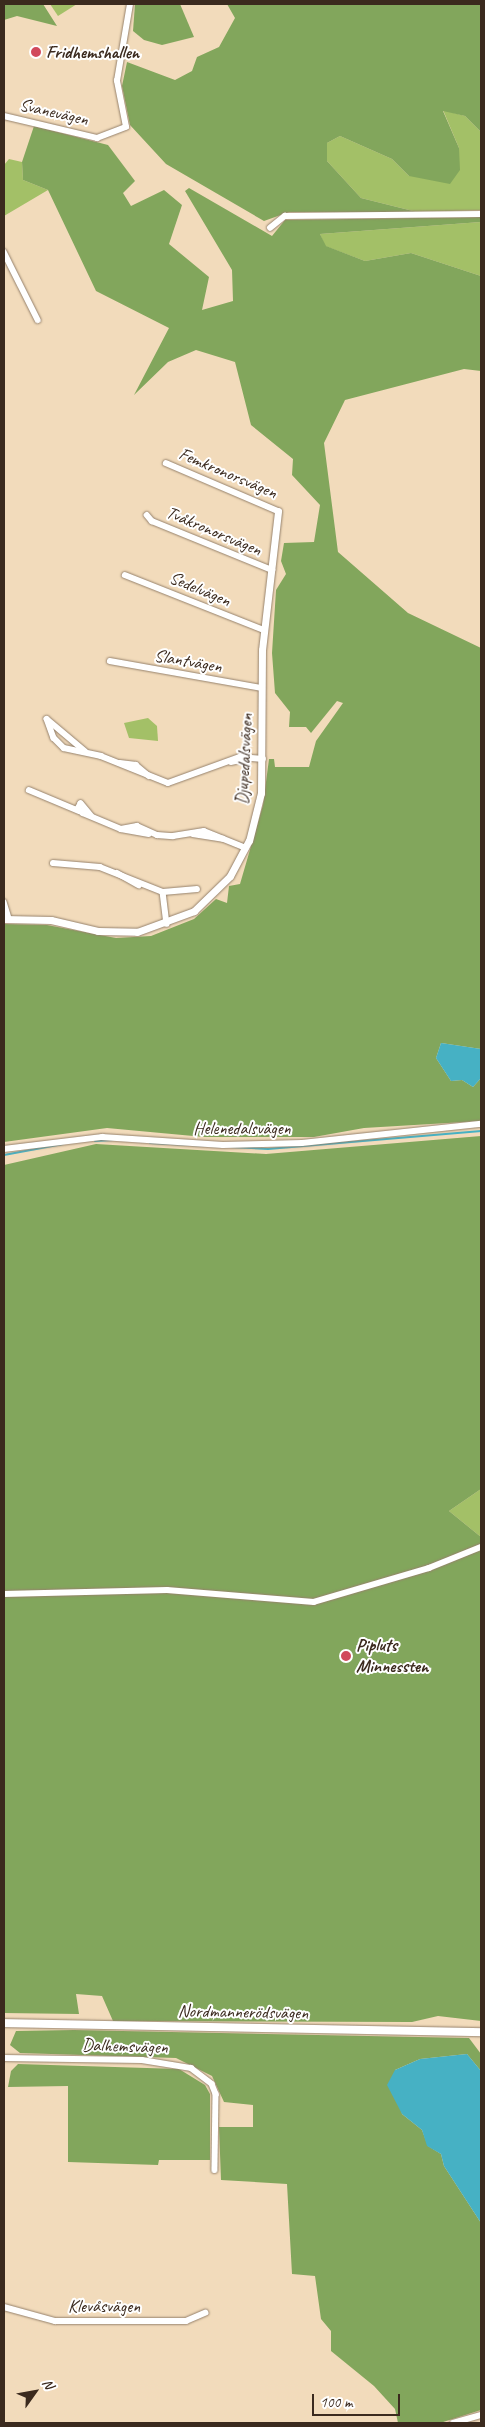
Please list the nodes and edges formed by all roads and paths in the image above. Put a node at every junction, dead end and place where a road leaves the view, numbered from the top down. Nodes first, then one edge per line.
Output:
1 (130, 4) edge
2 (4, 116) edge
3 (481, 214) edge
4 (270, 228) dead end
5 (4, 252) edge
6 (38, 320) dead end
7 (166, 463) dead end
8 (278, 512) joint
9 (147, 515) dead end
10 (272, 570) junction
11 (125, 574) dead end
12 (264, 630) junction
13 (110, 661) dead end
14 (261, 688) junction
15 (67, 738) junction
16 (61, 746) junction
17 (85, 751) junction
18 (263, 759) junction
19 (29, 790) dead end
20 (79, 811) junction
21 (91, 816) junction
22 (246, 848) junction
23 (53, 863) dead end
24 (196, 889) dead end
25 (162, 892) junction
26 (4, 902) edge
27 (6, 919) edge
28 (167, 924) junction
29 (481, 1124) edge
30 (4, 1149) edge
31 (481, 1547) edge
32 (4, 1594) edge
33 (4, 2023) edge
34 (481, 2032) edge
35 (4, 2058) edge
36 (215, 2170) dead end
37 (4, 2307) edge
38 (205, 2313) dead end
39 (481, 2415) edge
40 (453, 2423) edge

1 - 2 street, Svanevägen
3 - 4 street
5 - 6 street
7 - 8 street, Femkronorsvägen
8 - 10 street, Djupedalsvägen
9 - 10 street, Tvåkronorsvägen
10 - 12 street, Djupedalsvägen
11 - 12 street, Sedelvägen
12 - 14 street, Djupedalsvägen
13 - 14 street, Slantvägen
14 - 18 street, Djupedalsvägen
15 - 16 street
15 - 16 street
15 - 17 street
16 - 17 street
17 - 18 street
18 - 22 street, Djupedalsvägen
19 - 20 street
20 - 21 street
20 - 21 street
21 - 22 street
22 - 28 street, Djupedalsvägen
23 - 25 street
24 - 25 street
25 - 28 street
26 - 27 street
27 - 28 street, Djupedalsvägen
29 - 30 street, Helenedalsvägen
31 - 32 street
33 - 34 main road, Nordmannerödsvägen
35 - 36 street, Dalhemsvägen
37 - 38 street, Klevåsvägen
39 - 40 street

